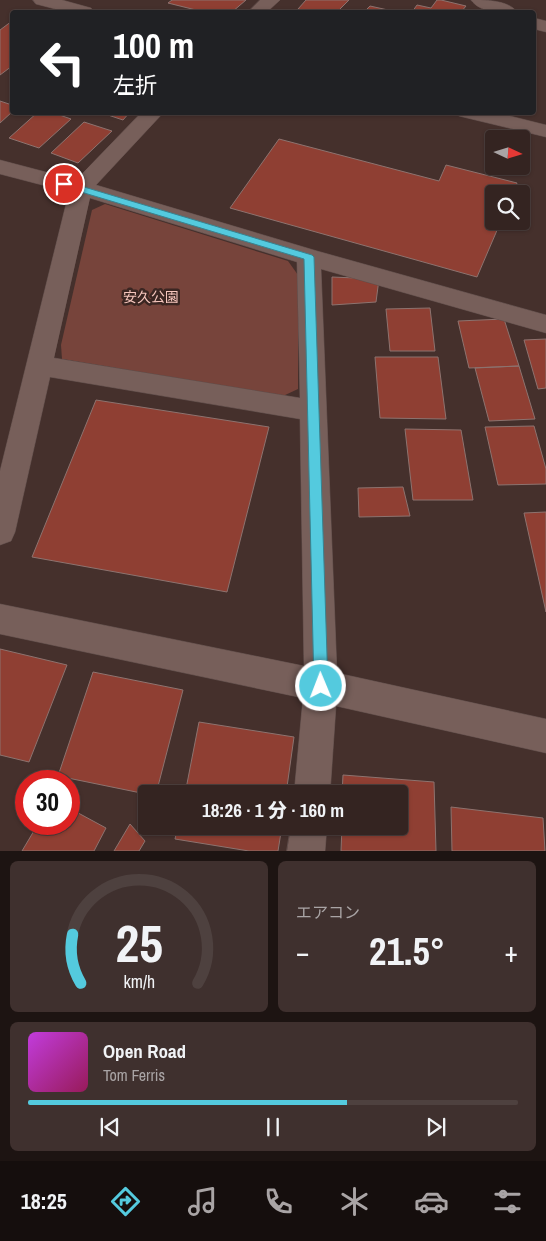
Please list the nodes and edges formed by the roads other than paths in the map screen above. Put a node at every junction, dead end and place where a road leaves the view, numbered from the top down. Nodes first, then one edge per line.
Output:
1 (42, 0) edge
2 (271, 0) edge
3 (480, 0) edge
4 (78, 10) edge
5 (259, 10) edge
6 (503, 10) edge
7 (151, 115) edge
8 (479, 115) edge
9 (546, 131) edge
10 (0, 167) edge
11 (81, 188) junction
12 (309, 257) junction
13 (546, 324) edge
14 (40, 366) junction
15 (314, 411) junction
16 (0, 532) edge
17 (0, 620) edge
18 (321, 686) junction
19 (546, 736) edge
20 (313, 785) edge
21 (308, 835) edge
22 (306, 851) edge

1 - 4 street
2 - 5 street
3 - 6 street
7 - 11 street
8 - 9 street
10 - 11 street
11 - 12 street
11 - 14 street
12 - 13 street
12 - 15 street
14 - 15 street
14 - 16 street
15 - 18 street
17 - 18 street
18 - 19 street
18 - 20 street
21 - 22 street

